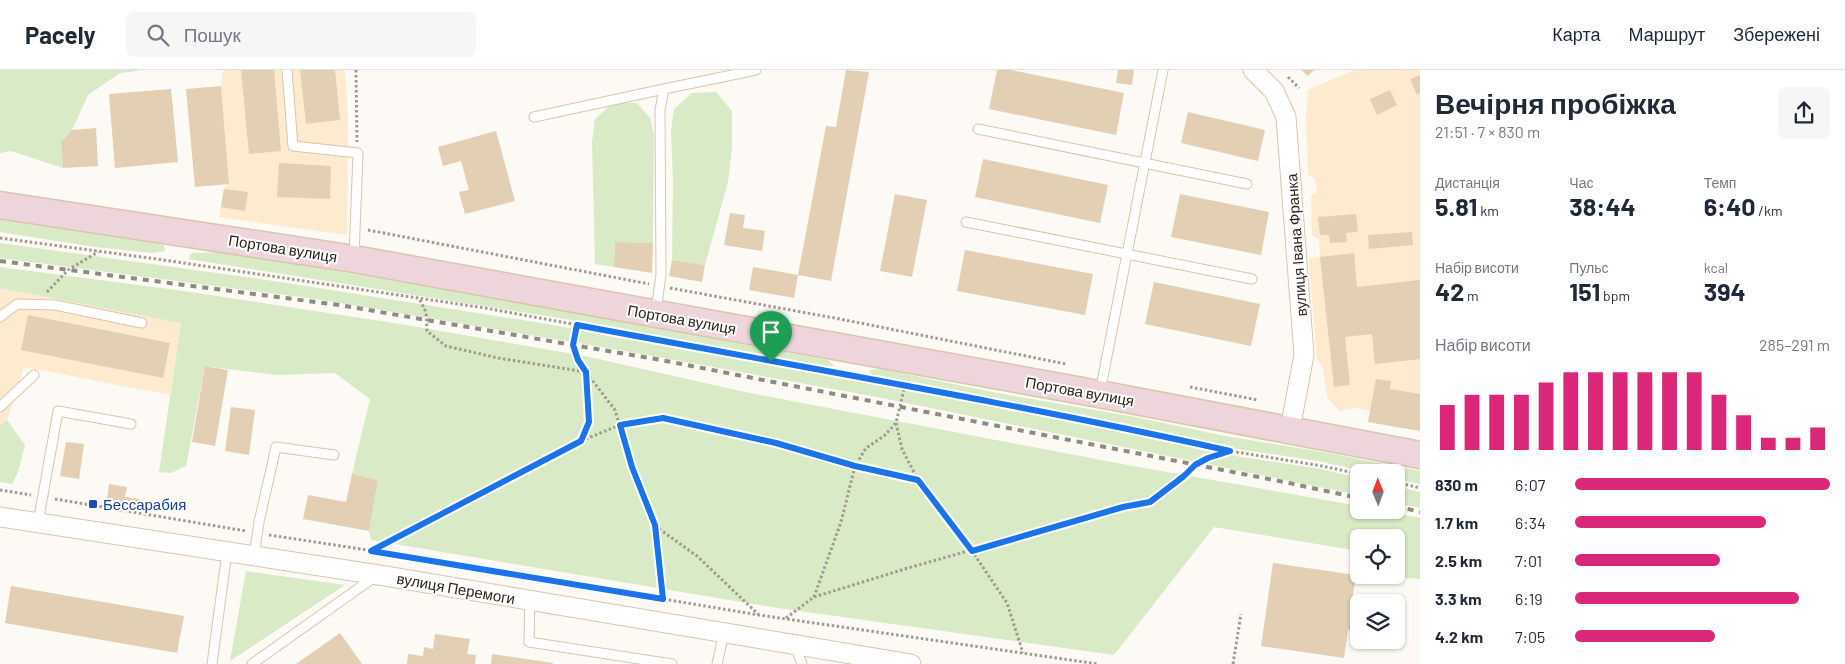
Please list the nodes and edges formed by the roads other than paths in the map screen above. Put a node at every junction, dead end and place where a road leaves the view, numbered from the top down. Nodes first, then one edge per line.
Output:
1 (287, 70) edge
2 (756, 70) edge
3 (1163, 70) edge
4 (1254, 70) edge
5 (664, 89) junction
6 (534, 117) dead end
7 (978, 129) dead end
8 (1145, 163) junction
9 (1247, 184) dead end
10 (0, 205) edge
11 (966, 222) dead end
12 (1127, 254) junction
13 (354, 259) junction
14 (1252, 279) dead end
15 (655, 314) junction
16 (0, 317) edge
17 (142, 323) dead end
18 (34, 375) dead end
19 (1099, 394) junction
20 (0, 407) edge
21 (131, 424) dead end
22 (1290, 429) junction
23 (334, 455) dead end
24 (1420, 455) edge
25 (0, 518) edge
26 (38, 523) junction
27 (227, 552) junction
28 (254, 556) junction
29 (379, 575) junction
30 (530, 600) junction
31 (724, 633) junction
32 (795, 644) junction
33 (212, 664) edge
34 (252, 664) edge
35 (672, 664) edge
36 (717, 664) edge
37 (802, 664) edge
38 (911, 664) edge

1 - 13 lane
2 - 5 lane
3 - 8 lane
4 - 22 street, вулиця Івана Франка
5 - 6 lane
5 - 15 lane
7 - 8 lane
8 - 9 lane
8 - 12 lane
10 - 13 main road, Портова вулиця
11 - 12 lane
12 - 14 lane
12 - 19 lane
13 - 15 main road, Портова вулиця
15 - 19 main road, Портова вулиця
16 - 17 lane
18 - 20 lane
19 - 22 main road, Портова вулиця
21 - 26 lane
22 - 24 main road, Портова вулиця
23 - 28 lane
25 - 26 street, вулиця Перемоги
26 - 27 street, вулиця Перемоги
27 - 28 street, вулиця Перемоги
27 - 33 lane
28 - 29 street, вулиця Перемоги
29 - 30 street, вулиця Перемоги
29 - 34 lane
30 - 31 street, вулиця Перемоги
30 - 35 lane
31 - 32 street, вулиця Перемоги
31 - 36 lane
32 - 37 lane
32 - 38 street, вулиця Перемоги

